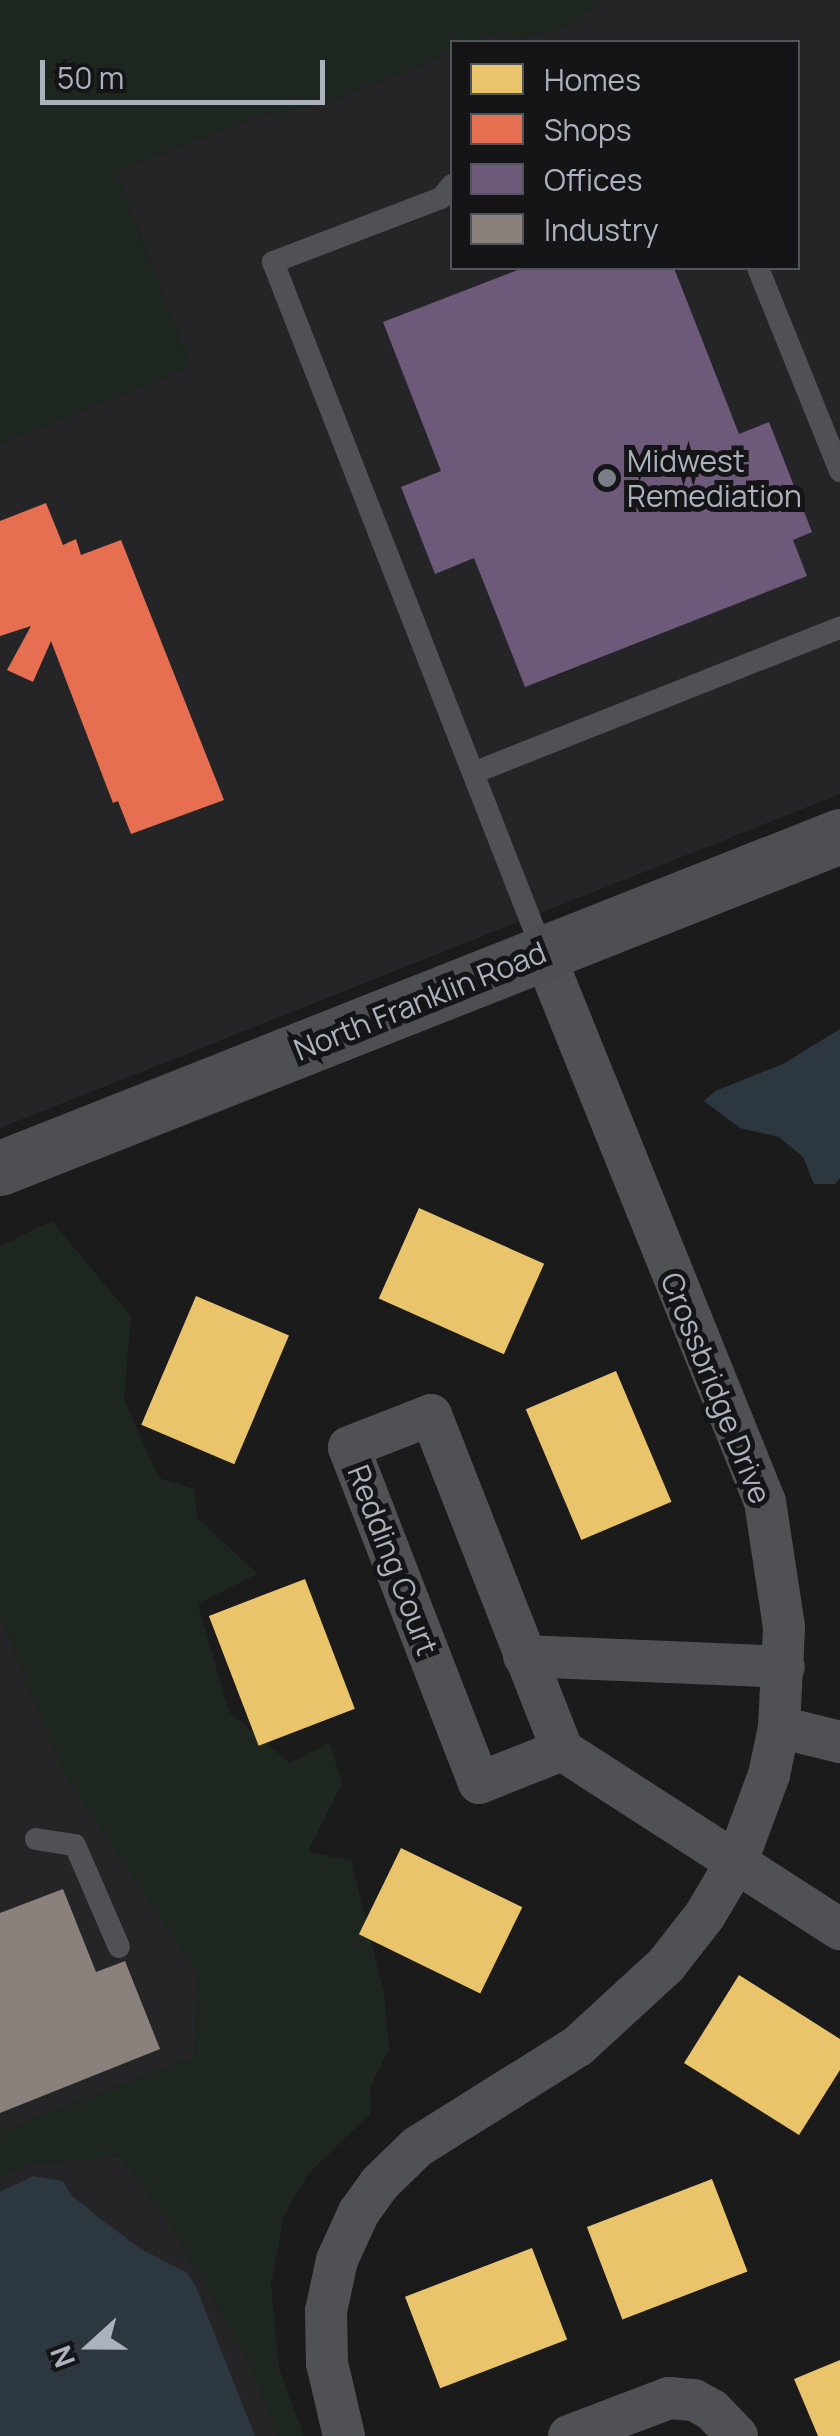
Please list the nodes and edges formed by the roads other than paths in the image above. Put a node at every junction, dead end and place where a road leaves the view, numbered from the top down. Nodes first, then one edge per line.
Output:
1 (450, 187) edge
2 (759, 270) edge
3 (840, 472) edge
4 (840, 628) edge
5 (473, 773) junction
6 (840, 836) edge
7 (543, 952) junction
8 (0, 1168) edge
9 (524, 1656) junction
10 (784, 1667) junction
11 (779, 1727) junction
12 (840, 1742) edge
13 (562, 1750) junction
14 (36, 1838) dead end
15 (737, 1861) junction
16 (840, 1930) edge
17 (118, 1947) dead end
18 (344, 2436) edge
19 (569, 2436) edge
20 (737, 2436) edge

1 - 5 lane
2 - 3 lane
4 - 5 lane
5 - 7 lane
6 - 7 main road, North Franklin Road
7 - 8 main road, North Franklin Road
7 - 10 street, Crossbridge Drive
9 - 10 street
9 - 13 street, Redding Court
9 - 13 street, Redding Court
10 - 11 street, Crossbridge Drive
11 - 12 street
11 - 15 street, Crossbridge Drive
13 - 15 street
14 - 17 lane
15 - 16 street
15 - 18 street, Crossbridge Drive
19 - 20 street

